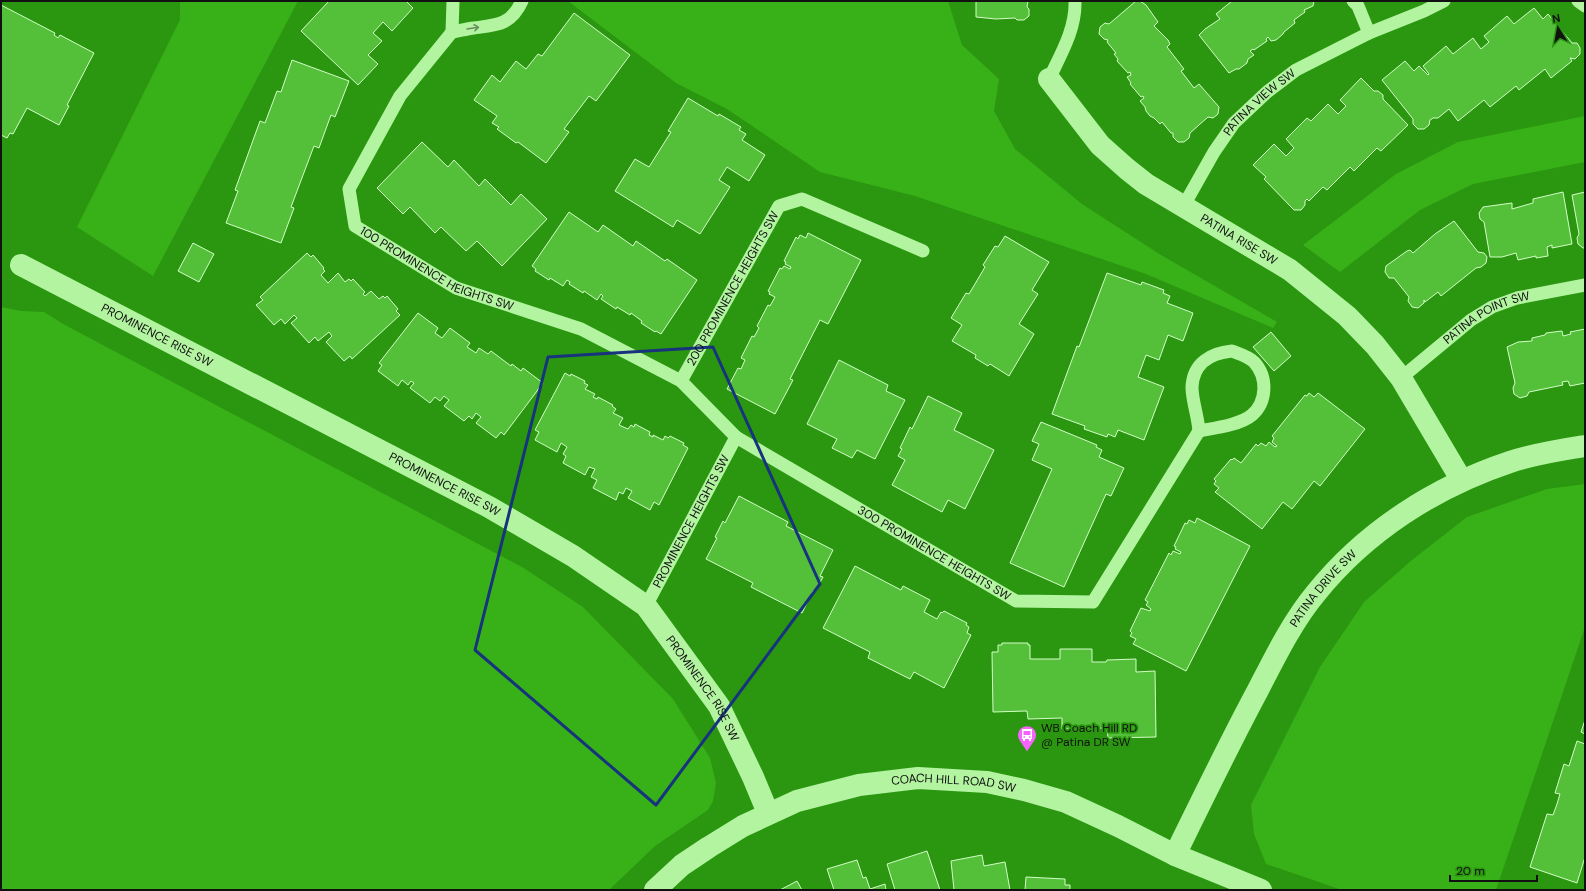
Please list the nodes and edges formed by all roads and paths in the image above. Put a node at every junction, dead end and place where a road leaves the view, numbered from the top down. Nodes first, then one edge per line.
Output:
1 (453, 1) edge
2 (522, 1) edge
3 (1075, 1) edge
4 (1353, 1) edge
5 (1444, 1) edge
6 (1578, 1) edge
7 (1585, 6) edge
8 (452, 32) junction
9 (1369, 33) junction
10 (1049, 79) joint
11 (1183, 207) junction
12 (923, 251) dead end
13 (21, 265) dead end
14 (1585, 285) edge
15 (1401, 378) junction
16 (681, 381) junction
17 (1199, 430) junction
18 (736, 437) junction
19 (1585, 446) edge
20 (1462, 481) junction
21 (646, 606) junction
22 (768, 813) junction
23 (1175, 855) junction
24 (655, 890) edge
25 (1261, 890) edge

1 - 8 lane
8 -> 2 lane
3 - 10 lane, PATINA RISE SW
4 - 9 lane
5 - 9 lane, PATINA VIEW SW
6 - 7 lane
8 - 16 lane, 100 PROMINENCE HEIGHTS SW
9 - 11 lane, PATINA VIEW SW
10 - 11 street, PATINA RISE SW
11 - 15 street, PATINA RISE SW
12 - 16 lane, 200 PROMINENCE HEIGHTS SW
13 - 21 street, PROMINENCE RISE SW
14 - 15 lane, PATINA POINT SW
15 - 20 street, PATINA RISE SW
16 - 18 lane, 100 PROMINENCE HEIGHTS SW
17 - 17 lane
17 - 18 lane, 300 PROMINENCE HEIGHTS SW
18 - 21 lane, PROMINENCE HEIGHTS SW
19 - 20 street, PATINA DRIVE SW
20 - 23 street, PATINA DRIVE SW
21 - 22 street, PROMINENCE RISE SW
22 - 23 street, COACH HILL ROAD SW
22 - 24 street, COACH HILL ROAD SW
23 - 25 street, COACH HILL ROAD SW

